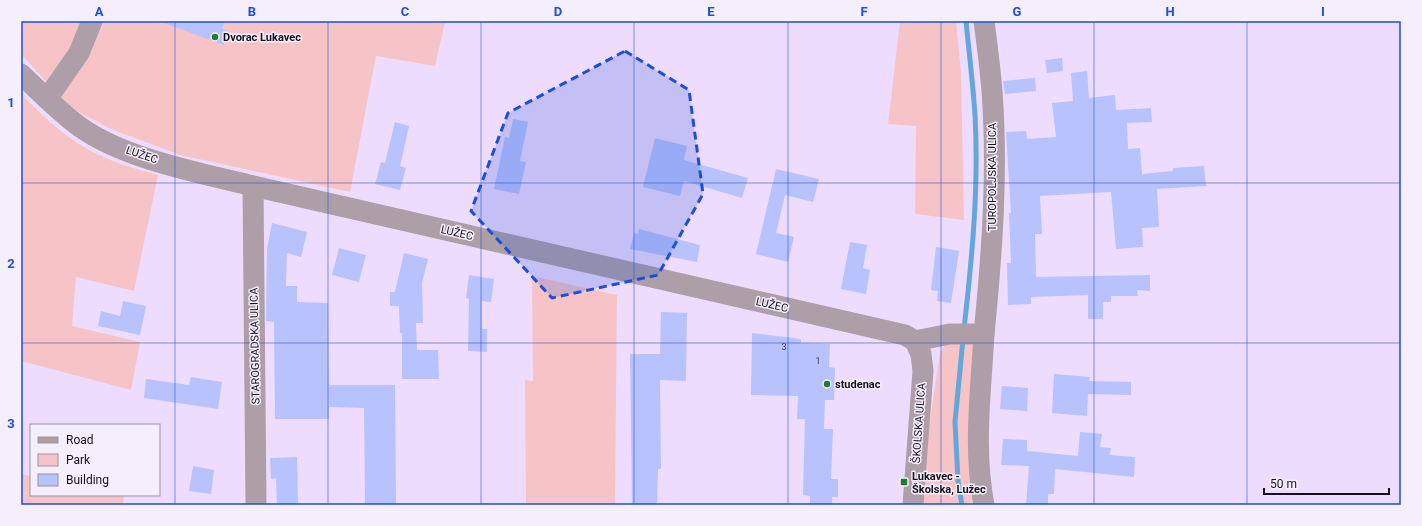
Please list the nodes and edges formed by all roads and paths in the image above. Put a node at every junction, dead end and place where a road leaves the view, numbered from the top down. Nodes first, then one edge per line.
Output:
1 (92, 21) edge
2 (984, 21) edge
3 (21, 74) edge
4 (47, 99) junction
5 (253, 186) junction
6 (978, 333) junction
7 (915, 341) junction
8 (256, 505) edge
9 (913, 505) edge
10 (984, 505) edge

1 - 4 street
2 - 6 street, TUROPOLJSKA ULICA
3 - 4 street, LUŽEC
4 - 5 street, LUŽEC
5 - 7 street, LUŽEC
5 - 8 street, STAROGRADSKA ULICA
6 - 7 street
6 - 10 street, TUROPOLJSKA ULICA
7 - 9 street, ŠKOLSKA ULICA

